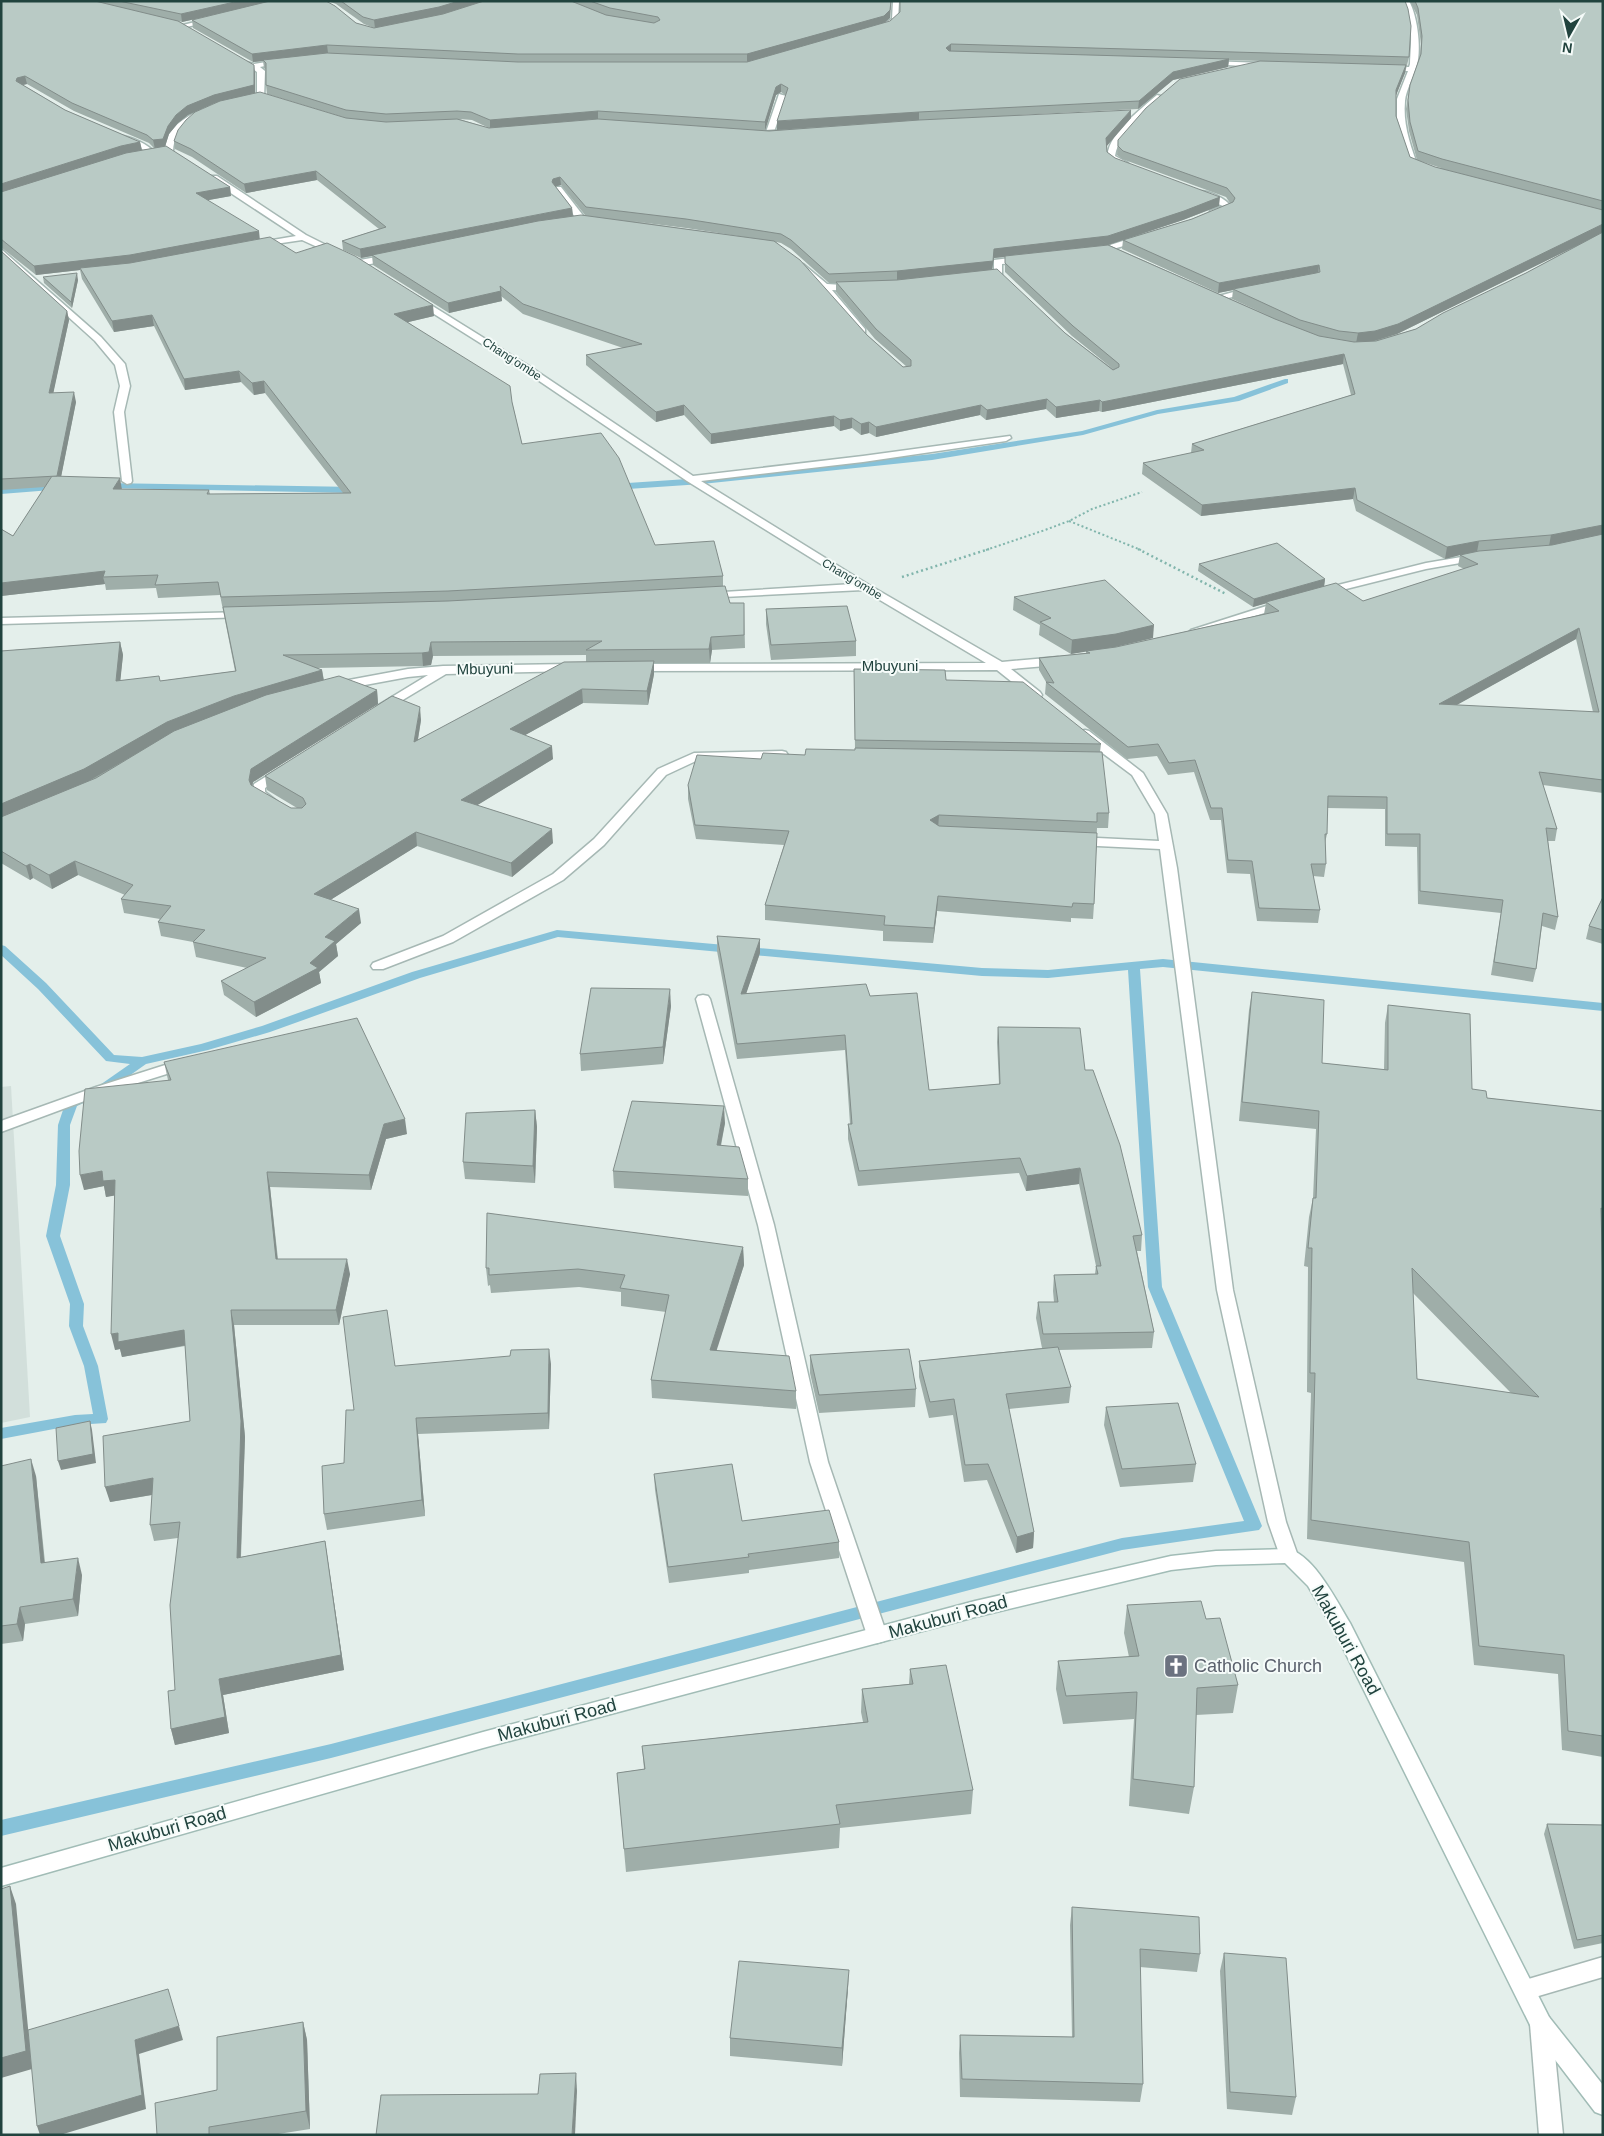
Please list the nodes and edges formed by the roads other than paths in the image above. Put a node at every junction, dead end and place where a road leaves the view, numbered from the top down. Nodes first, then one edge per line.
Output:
1 (1406, 1) edge
2 (896, 2) edge
3 (886, 3) edge
4 (219, 18) edge
5 (173, 24) edge
6 (182, 26) junction
7 (870, 30) edge
8 (190, 31) edge
9 (236, 58) edge
10 (291, 60) edge
11 (1198, 63) edge
12 (1258, 65) junction
13 (254, 66) junction
14 (1268, 66) edge
15 (1374, 68) edge
16 (1413, 69) junction
17 (1223, 73) edge
18 (1169, 90) edge
19 (260, 96) junction
20 (782, 96) edge
21 (270, 99) edge
22 (232, 103) edge
23 (209, 110) edge
24 (1140, 113) junction
25 (1131, 114) edge
26 (114, 134) edge
27 (759, 134) edge
28 (769, 135) junction
29 (778, 135) edge
30 (152, 153) junction
31 (137, 156) edge
32 (1133, 169) edge
33 (1431, 170) edge
34 (204, 172) edge
35 (558, 189) edge
36 (1195, 192) edge
37 (1203, 217) edge
38 (582, 220) edge
39 (1153, 235) edge
40 (303, 237) junction
41 (246, 248) edge
42 (1109, 249) junction
43 (1, 251) edge
44 (1082, 253) edge
45 (398, 255) edge
46 (1125, 255) edge
47 (793, 258) edge
48 (1035, 258) edge
49 (360, 263) junction
50 (377, 274) edge
51 (971, 277) edge
52 (825, 287) junction
53 (861, 288) edge
54 (1257, 289) edge
55 (410, 295) edge
56 (1236, 305) edge
57 (871, 342) edge
58 (1006, 438) dead end
59 (691, 479) junction
60 (126, 481) dead end
61 (1495, 556) edge
62 (865, 588) junction
63 (697, 596) edge
64 (253, 614) edge
65 (1, 621) edge
66 (1187, 634) edge
67 (1067, 660) edge
68 (1000, 666) junction
69 (581, 668) edge
70 (621, 668) edge
71 (443, 670) junction
72 (326, 687) edge
73 (1044, 701) edge
74 (370, 717) edge
75 (1074, 725) edge
76 (791, 755) edge
77 (1098, 760) edge
78 (1118, 761) junction
79 (292, 765) edge
80 (283, 808) edge
81 (1067, 841) edge
82 (1166, 845) junction
83 (378, 966) dead end
84 (703, 998) dead end
85 (202, 1058) edge
86 (1, 1127) edge
87 (1289, 1556) junction
88 (877, 1635) junction
89 (1, 1876) edge
90 (1603, 1967) edge
91 (1525, 1990) junction
92 (1541, 2024) junction
93 (1603, 2104) edge
94 (1551, 2135) edge

1 - 16 street
2 - 3 street
2 - 7 street
4 - 6 street
5 - 6 street
6 - 8 street
9 - 13 street
10 - 13 street
11 - 12 street
12 - 14 street
12 - 17 street
13 - 19 street
15 - 16 street
16 - 33 street
18 - 24 street
19 - 21 street
19 - 22 street
20 - 28 street
23 - 30 street
24 - 25 street
24 - 32 street
26 - 30 street
27 - 28 street
28 - 29 street
30 - 31 street
34 - 40 street
35 - 38 street
36 - 37 street
39 - 42 street
40 - 41 street
40 - 49 street
42 - 44 street
42 - 46 street
43 - 60 street
45 - 49 street
47 - 52 street
48 - 51 street
49 - 50 street
52 - 53 street
52 - 57 street
54 - 56 street
55 - 59 street, Chang'ombe
58 - 59 street
59 - 62 street, Chang'ombe
61 - 66 street
62 - 63 street
62 - 68 street, Chang'ombe
64 - 65 street
67 - 68 street, Mbuyuni
68 - 70 street, Mbuyuni
68 - 73 street, Chang'ombe
69 - 71 street, Mbuyuni
71 - 72 street, Mbuyuni
71 - 74 street
75 - 78 street
76 - 83 street
77 - 78 street
78 - 82 street
79 - 80 street
81 - 82 street
82 - 87 street
84 - 88 street
85 - 86 street
87 - 88 street, Makuburi Road
87 - 91 street, Makuburi Road
88 - 89 street, Makuburi Road
90 - 91 street
91 - 92 street, Makuburi Road
92 - 93 street, Makuburi Road
92 - 94 street

